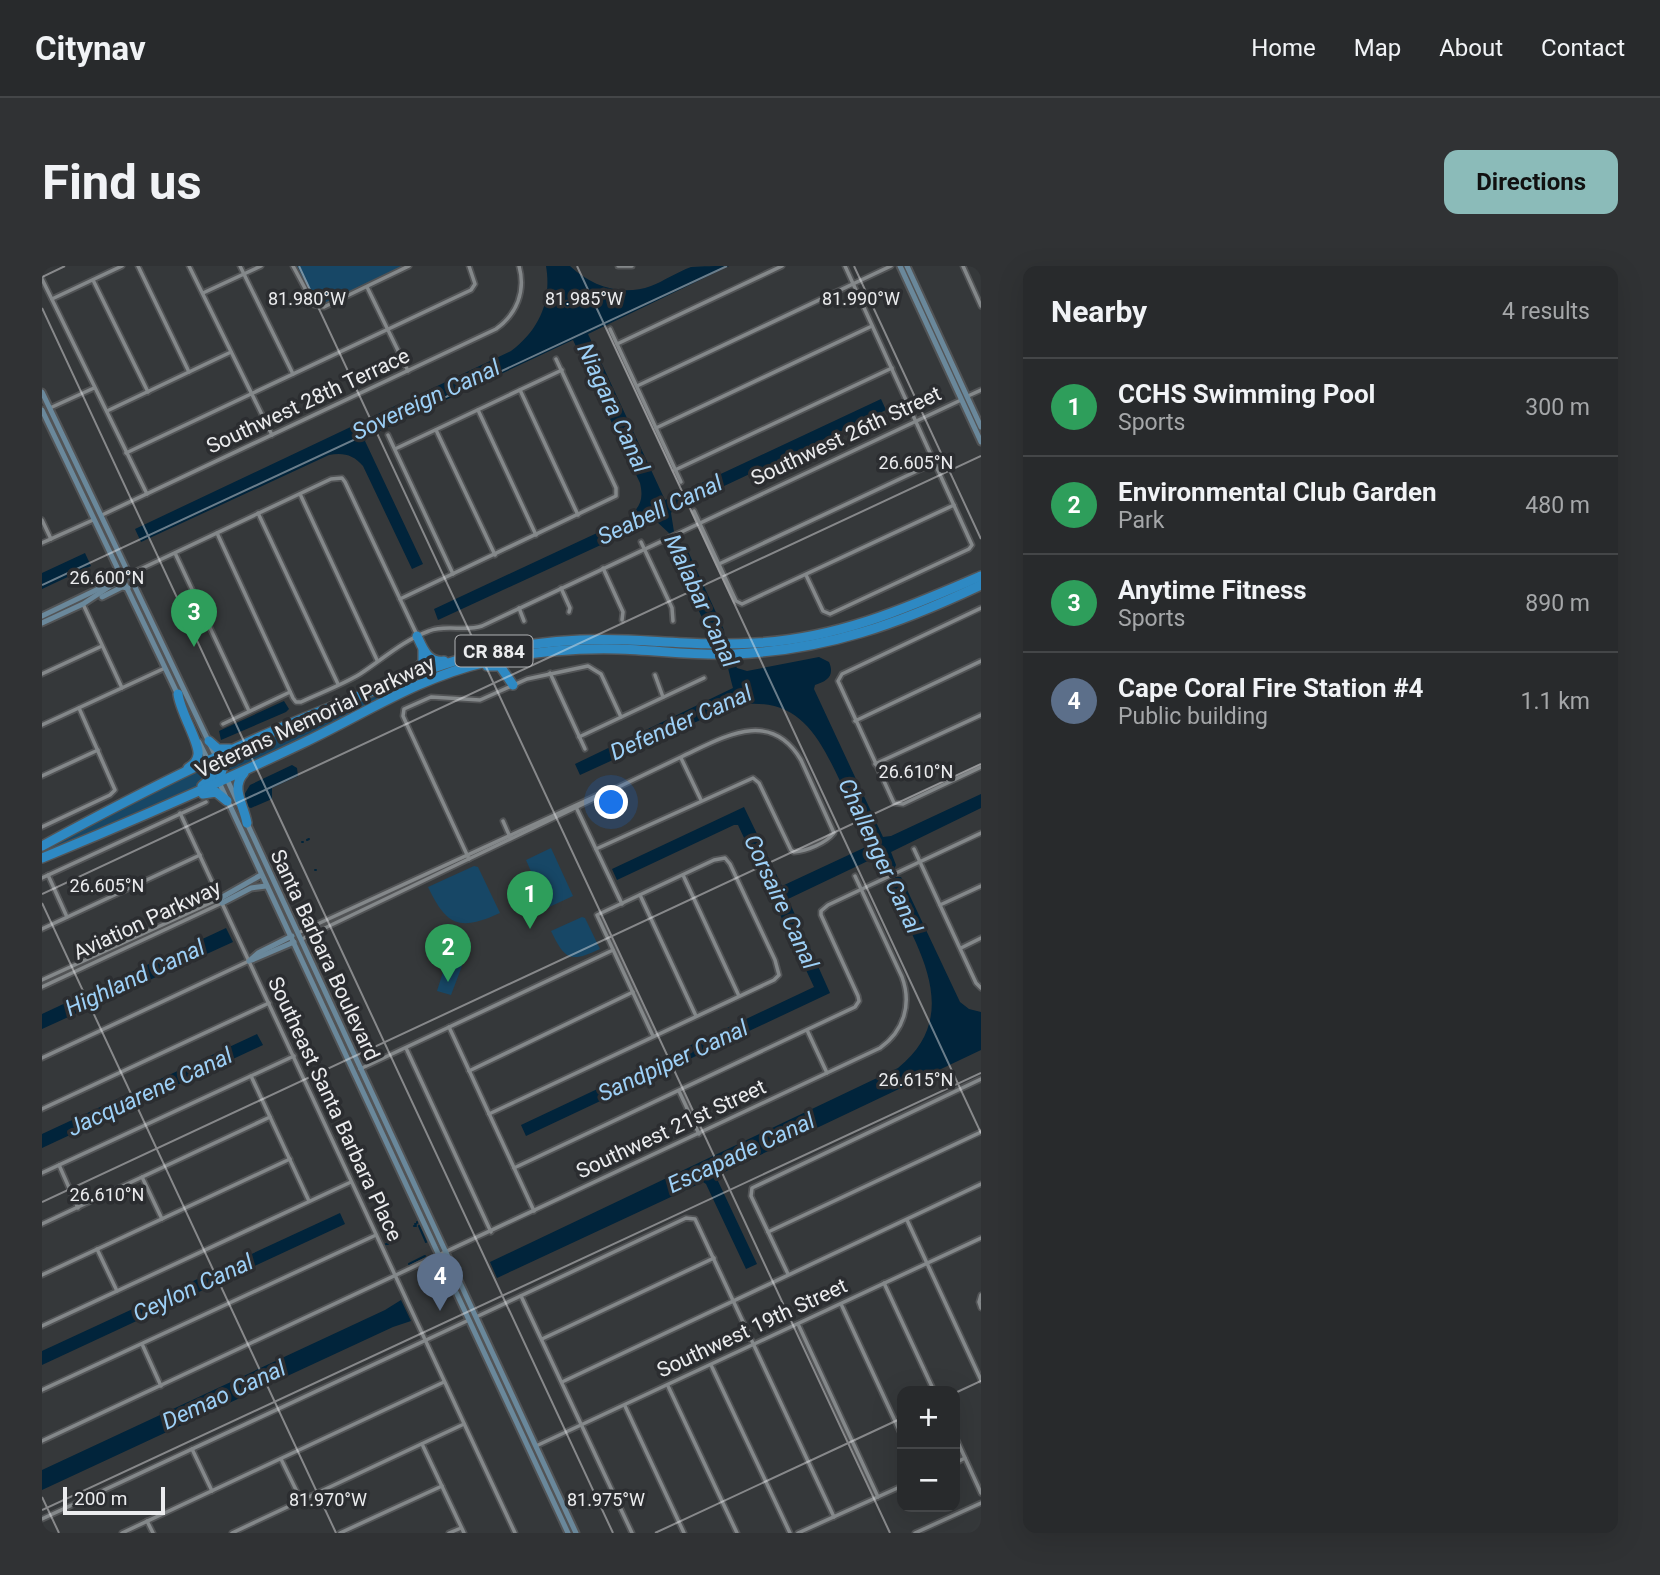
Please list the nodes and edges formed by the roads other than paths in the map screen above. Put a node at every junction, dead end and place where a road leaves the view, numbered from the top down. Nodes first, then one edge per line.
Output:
1 (122, 266) edge
2 (138, 266) edge
3 (190, 266) edge
4 (240, 266) edge
5 (261, 266) edge
6 (293, 266) edge
7 (409, 266) edge
8 (468, 266) edge
9 (519, 266) edge
10 (618, 266) edge
11 (632, 266) edge
12 (782, 266) edge
13 (845, 266) edge
14 (891, 266) edge
15 (900, 266) edge
16 (907, 266) edge
17 (962, 266) edge
18 (244, 274) junction
19 (42, 279) edge
20 (93, 280) junction
21 (853, 284) junction
22 (367, 287) junction
23 (203, 293) junction
24 (52, 299) junction
25 (981, 306) edge
26 (872, 326) junction
27 (610, 329) dead end
28 (388, 330) junction
29 (617, 344) junction
30 (232, 352) junction
31 (556, 359) dead end
32 (892, 368) junction
33 (562, 370) junction
34 (408, 371) junction
35 (190, 372) junction
36 (293, 374) junction
37 (637, 386) junction
38 (95, 388) junction
39 (520, 390) junction
40 (981, 390) edge
41 (42, 392) edge
42 (148, 392) junction
43 (252, 394) junction
44 (964, 398) junction
45 (50, 408) junction
46 (478, 409) junction
47 (106, 411) junction
48 (42, 412) edge
49 (917, 420) junction
50 (981, 427) edge
51 (656, 428) junction
52 (436, 429) junction
53 (272, 435) junction
54 (388, 435) dead end
55 (981, 442) edge
56 (395, 449) junction
57 (127, 453) junction
58 (936, 463) junction
59 (675, 470) junction
60 (681, 482) dead end
61 (147, 494) junction
62 (300, 494) junction
63 (955, 504) junction
64 (694, 511) dead end
65 (258, 513) junction
66 (102, 515) junction
67 (578, 515) junction
68 (95, 519) junction
69 (42, 520) edge
70 (700, 523) junction
71 (217, 533) junction
72 (536, 535) junction
73 (51, 539) junction
74 (641, 541) dead end
75 (42, 543) edge
76 (645, 549) junction
77 (175, 553) junction
78 (495, 555) junction
79 (719, 564) junction
80 (603, 569) junction
81 (130, 574) junction
82 (453, 575) junction
83 (806, 575) junction
84 (981, 576) edge
85 (124, 578) junction
86 (981, 586) edge
87 (128, 588) junction
88 (561, 588) junction
89 (400, 599) junction
90 (81, 601) junction
91 (519, 608) junction
92 (981, 608) edge
93 (569, 612) dead end
94 (42, 616) edge
95 (622, 620) dead end
96 (524, 621) dead end
97 (673, 621) dead end
98 (42, 623) edge
99 (417, 636) junction
100 (102, 646) junction
101 (506, 648) junction
102 (616, 649) junction
103 (733, 649) junction
104 (423, 650) junction
105 (714, 650) junction
106 (377, 660) junction
107 (981, 661) edge
108 (165, 668) junction
109 (550, 673) junction
110 (42, 674) edge
111 (655, 675) dead end
112 (704, 678) dead end
113 (512, 683) junction
114 (338, 684) junction
115 (122, 688) junction
116 (404, 690) junction
117 (290, 691) junction
118 (178, 695) junction
119 (663, 697) junction
120 (79, 708) junction
121 (249, 712) junction
122 (312, 714) junction
123 (981, 715) edge
124 (621, 717) junction
125 (855, 721) junction
126 (223, 724) dead end
127 (291, 724) junction
128 (42, 725) edge
129 (579, 737) junction
130 (209, 741) junction
131 (585, 749) dead end
132 (99, 750) junction
133 (681, 757) junction
134 (213, 760) junction
135 (875, 764) junction
136 (981, 767) edge
137 (246, 770) junction
138 (218, 771) junction
139 (42, 776) edge
140 (222, 780) junction
141 (701, 800) junction
142 (228, 801) junction
143 (206, 802) dead end
144 (122, 804) junction
145 (576, 806) junction
146 (180, 813) junction
147 (137, 820) junction
148 (503, 821) dead end
149 (247, 823) junction
150 (42, 827) edge
151 (981, 833) edge
152 (510, 837) junction
153 (245, 838) junction
154 (42, 846) edge
155 (596, 849) junction
156 (914, 849) dead end
157 (200, 855) junction
158 (468, 857) junction
159 (42, 858) edge
160 (920, 862) junction
161 (47, 875) junction
162 (261, 875) junction
163 (683, 875) junction
164 (855, 876) dead end
165 (42, 878) edge
166 (274, 879) junction
167 (265, 886) junction
168 (981, 886) edge
169 (861, 890) junction
170 (640, 895) junction
171 (221, 901) junction
172 (622, 904) junction
173 (940, 905) junction
174 (340, 915) junction
175 (67, 917) junction
176 (42, 929) edge
177 (320, 931) junction
178 (299, 937) junction
179 (981, 938) edge
180 (291, 940) junction
181 (960, 948) junction
182 (614, 950) junction
183 (249, 961) junction
184 (42, 981) edge
185 (42, 987) edge
186 (981, 988) edge
187 (633, 992) junction
188 (739, 996) junction
189 (269, 1003) junction
190 (696, 1016) junction
191 (449, 1027) junction
192 (807, 1030) junction
193 (653, 1036) junction
194 (406, 1048) junction
195 (294, 1056) junction
196 (42, 1058) edge
197 (360, 1069) junction
198 (469, 1070) junction
199 (827, 1073) junction
200 (251, 1076) junction
201 (981, 1079) edge
202 (679, 1090) junction
203 (42, 1109) edge
204 (489, 1114) junction
205 (270, 1117) junction
206 (981, 1132) edge
207 (699, 1134) junction
208 (290, 1159) junction
209 (58, 1166) junction
210 (514, 1168) junction
211 (42, 1173) edge
212 (142, 1177) junction
213 (351, 1182) junction
214 (981, 1184) edge
215 (309, 1201) junction
216 (78, 1208) junction
217 (534, 1211) junction
218 (162, 1219) junction
219 (907, 1219) junction
220 (42, 1224) edge
221 (491, 1231) junction
222 (768, 1232) junction
223 (376, 1235) junction
224 (981, 1238) edge
225 (97, 1249) junction
226 (442, 1254) junction
227 (714, 1258) junction
228 (927, 1263) junction
229 (42, 1275) edge
230 (788, 1275) junction
231 (395, 1276) junction
232 (884, 1283) junction
233 (117, 1291) junction
234 (521, 1296) junction
235 (981, 1296) edge
236 (734, 1301) junction
237 (841, 1304) junction
238 (981, 1308) edge
239 (472, 1319) junction
240 (798, 1324) junction
241 (42, 1326) edge
242 (541, 1339) junction
243 (425, 1340) junction
244 (142, 1344) junction
245 (754, 1345) junction
246 (711, 1365) junction
247 (981, 1380) edge
248 (444, 1382) junction
249 (562, 1382) junction
250 (668, 1385) junction
251 (161, 1386) junction
252 (932, 1386) edge
253 (42, 1390) edge
254 (506, 1400) junction
255 (625, 1406) junction
256 (464, 1424) junction
257 (897, 1425) edge
258 (582, 1426) junction
259 (42, 1441) edge
260 (422, 1444) junction
261 (536, 1446) junction
262 (960, 1447) edge
263 (192, 1449) junction
264 (965, 1458) junction
265 (281, 1459) junction
266 (960, 1460) edge
267 (442, 1486) junction
268 (897, 1488) edge
269 (212, 1491) junction
270 (981, 1493) edge
271 (878, 1497) junction
272 (301, 1500) junction
273 (981, 1503) edge
274 (834, 1517) junction
275 (42, 1519) edge
276 (148, 1521) junction
277 (461, 1528) junction
278 (122, 1533) edge
279 (153, 1533) edge
280 (232, 1533) edge
281 (340, 1533) edge
282 (449, 1533) edge
283 (464, 1533) edge
284 (514, 1533) edge
285 (568, 1533) edge
286 (576, 1533) edge
287 (632, 1533) edge
288 (684, 1533) edge
289 (737, 1533) edge
290 (790, 1533) edge
291 (798, 1533) edge
292 (915, 1533) edge

1 - 20 street
2 - 35 street
3 - 23 street
4 - 18 street
5 - 18 street
6 - 22 street
7 - 22 street
8 - 28 street
9 - 34 street, Southwest 28th Terrace
10 - 11 street
12 - 29 street
13 - 21 street
14 - 21 street
15 - 44 main road
16 - 44 main road
17 - 25 street
18 - 23 street
18 - 36 street
19 - 24 street
20 - 24 street
20 - 42 street
21 - 26 street
21 - 37 street
22 - 28 street
23 - 30 street
24 - 38 street
26 - 32 street
26 - 51 street
27 - 29 street
28 - 34 street
28 - 36 street
29 - 37 street
30 - 35 street
30 - 43 street
31 - 33 street
32 - 49 street
32 - 59 street
33 - 39 street
33 - 67 street
34 - 53 street, Southwest 28th Terrace
35 - 42 street
36 - 43 street
37 - 51 street
38 - 45 street
38 - 47 street
39 - 46 street
39 - 67 street
40 - 44 street, Southwest 26th Street
41 - 45 main road
42 - 47 street
43 - 53 street
43 - 57 street
44 - 49 street, Southwest 26th Street
44 - 50 main road
44 - 55 main road
45 - 48 street
45 - 66 main road
46 - 52 street
46 - 72 street
47 - 57 street
48 - 68 main road
49 - 58 street
49 - 70 street, Southwest 26th Street
51 - 59 street
52 - 56 street
52 - 78 street
53 - 61 street, Southwest 28th Terrace
54 - 56 street
56 - 82 street
57 - 61 street
58 - 63 street
58 - 79 street
59 - 60 street
61 - 66 street, Southwest 28th Terrace
62 - 65 street
62 - 89 street
62 - 106 street
63 - 83 street
63 - 83 street
64 - 70 street
65 - 71 street
65 - 114 street
66 - 81 main road
67 - 72 street
68 - 73 street
68 - 85 main road
69 - 73 street
70 - 76 street, Southwest 26th Street
70 - 79 street
71 - 77 street
71 - 117 street
72 - 78 street
73 - 75 street
74 - 76 street
76 - 80 street, Southwest 26th Street
76 - 97 street
77 - 81 street
77 - 121 street
78 - 82 street
79 - 83 street
80 - 88 street, Southwest 26th Street
80 - 95 street
81 - 85 main road
81 - 130 main road
82 - 89 street
84 - 103 highway, Veterans Memorial Parkway / CR 884
85 - 87 main road
85 - 90 main road
86 - 103 highway, Veterans Memorial Parkway / CR 884
87 - 90 main road
87 - 108 main road
88 - 91 street, Southwest 26th Street
88 - 93 street
89 - 99 street
90 - 94 main road
90 - 98 main road
90 - 100 street
91 - 96 street
91 - 99 street, Southwest 26th Street
92 - 125 street
99 - 104 highway
99 - 106 street, Southwest 26th Street
100 - 110 street
100 - 115 street
101 - 104 highway
101 - 105 highway, Veterans Memorial Parkway / CR 884
101 - 122 highway, Veterans Memorial Parkway / CR 884
102 - 105 highway, Veterans Memorial Parkway / CR 884
102 - 113 highway
102 - 116 highway, Veterans Memorial Parkway / CR 884
103 - 105 highway, Veterans Memorial Parkway / CR 884
104 - 122 highway
106 - 114 street, Southwest 26th Street
107 - 125 street
108 - 115 street
108 - 118 main road
109 - 113 street
109 - 124 street
109 - 129 street
111 - 119 street
112 - 119 street
113 - 116 highway
113 - 158 street
114 - 117 street, Southwest 26th Street
115 - 120 street
116 - 137 highway, Veterans Memorial Parkway / CR 884
117 - 121 street
118 - 134 main road
118 - 144 highway
119 - 124 street
120 - 128 street
120 - 132 street
121 - 126 street
122 - 127 highway, Veterans Memorial Parkway / CR 884
123 - 135 street
124 - 129 street
125 - 135 street
127 - 130 highway
127 - 134 highway, Veterans Memorial Parkway / CR 884
127 - 138 highway
129 - 131 street
130 - 134 main road
132 - 139 street
132 - 150 street
133 - 141 street
133 - 141 street
133 - 145 street
134 - 138 highway
134 - 144 highway, Veterans Memorial Parkway / CR 884
135 - 136 street
137 - 140 highway, Veterans Memorial Parkway / CR 884
137 - 149 highway
138 - 140 highway
138 - 147 highway
140 - 142 main road, Santa Barbara Boulevard
140 - 147 highway, Veterans Memorial Parkway / CR 884
140 - 149 main road, Santa Barbara Boulevard
141 - 155 street
142 - 147 highway
142 - 153 main road, Santa Barbara Boulevard
143 - 146 street
144 - 154 highway, Veterans Memorial Parkway / CR 884
145 - 152 street
145 - 155 street
146 - 157 street, Southeast Santa Barbara Place
146 - 161 street
147 - 159 highway, Veterans Memorial Parkway / CR 884
148 - 152 street
149 - 166 main road, Santa Barbara Boulevard
151 - 160 street
152 - 158 street
153 - 162 main road, Santa Barbara Boulevard
153 - 166 main road
155 - 172 street
156 - 160 street
157 - 171 street, Southeast Santa Barbara Place
157 - 175 street
158 - 174 street
158 - 177 street
160 - 169 street
160 - 173 street
161 - 165 street
161 - 175 street
162 - 167 main road, Santa Barbara Boulevard
162 - 171 main road, Aviation Parkway
163 - 170 street
163 - 188 street
163 - 188 street
164 - 169 street
166 - 178 main road, Santa Barbara Boulevard
167 - 171 main road, Aviation Parkway
167 - 180 main road, Santa Barbara Boulevard
168 - 173 street
169 - 192 street
169 - 199 street, Southwest 21st Street
170 - 172 street
170 - 190 street
171 - 183 street, Southeast Santa Barbara Place
171 - 184 street, Aviation Parkway
171 - 185 street, Aviation Parkway
172 - 182 street
173 - 181 street
174 - 177 street
174 - 178 street
175 - 176 street
177 - 178 street
178 - 180 main road
178 - 197 main road, Santa Barbara Boulevard
179 - 181 street
180 - 183 main road
180 - 226 main road, Santa Barbara Boulevard
181 - 186 street
182 - 187 street
182 - 191 street
183 - 189 street, Southeast Santa Barbara Place
183 - 196 street
187 - 193 street
187 - 198 street
188 - 190 street
189 - 195 street, Southeast Santa Barbara Place
189 - 203 street
190 - 193 street
191 - 194 street
191 - 198 street
192 - 199 street
192 - 202 street
193 - 204 street
194 - 197 street
194 - 221 street
195 - 200 street
195 - 213 street, Southeast Santa Barbara Place
197 - 226 main road, Santa Barbara Boulevard
198 - 204 street
199 - 207 street, Southwest 21st Street
200 - 205 street
200 - 209 street
201 - 222 street
202 - 207 street
202 - 210 street
204 - 210 street
205 - 208 street
205 - 212 street
206 - 222 street
207 - 217 street, Southwest 21st Street
208 - 215 street
208 - 218 street
209 - 211 street
209 - 216 street
210 - 217 street
212 - 216 street
212 - 218 street
213 - 215 street
213 - 223 street, Southeast Santa Barbara Place
214 - 219 street
215 - 233 street
216 - 220 street
217 - 221 street, Southwest 21st Street
218 - 225 street
219 - 228 street
219 - 230 street
221 - 226 street, Southwest 21st Street
222 - 230 street
223 - 231 street, Southeast Santa Barbara Place
223 - 244 street
224 - 228 street, Southwest 19th Street
225 - 229 street
225 - 233 street
226 - 231 street, Southwest 21st Street
226 - 239 main road, Santa Barbara Boulevard
227 - 234 street
227 - 236 street
227 - 242 street
228 - 232 street, Southwest 19th Street
228 - 247 street
230 - 236 street
231 - 243 street, Southeast Santa Barbara Place
231 - 251 street, Southwest 21st Street
232 - 237 street, Southwest 19th Street
232 - 252 street
233 - 241 street
234 - 239 street
234 - 242 street
235 - 238 street
236 - 245 street
236 - 249 street
237 - 240 street, Southwest 19th Street
237 - 257 street
239 - 243 street
239 - 254 main road, Santa Barbara Boulevard
239 - 261 main road, Santa Barbara Boulevard
240 - 245 street, Southwest 19th Street
240 - 271 street
242 - 249 street
243 - 248 street, Southeast Santa Barbara Place
243 - 263 street
244 - 251 street
244 - 253 street
245 - 246 street, Southwest 19th Street
245 - 274 street
246 - 250 street, Southwest 19th Street
246 - 290 street
248 - 256 street, Southeast Santa Barbara Place
248 - 265 street
249 - 258 street
250 - 255 street, Southwest 19th Street
250 - 289 street
251 - 259 street, Southwest 21st Street
254 - 261 main road
254 - 285 main road, Santa Barbara Boulevard
255 - 258 street, Southwest 19th Street
255 - 288 street
256 - 260 street
256 - 284 street, Southeast Santa Barbara Place
258 - 261 street, Southwest 19th Street
258 - 287 street
260 - 267 street
260 - 272 street
261 - 286 main road, Santa Barbara Boulevard
262 - 264 street
263 - 269 street
263 - 275 street
264 - 266 street
264 - 270 street
265 - 269 street
265 - 272 street
267 - 277 street
267 - 281 street
268 - 271 street
269 - 276 street
271 - 274 street
272 - 280 street
273 - 292 street
274 - 291 street
276 - 278 street
276 - 279 street
277 - 282 street
277 - 283 street

